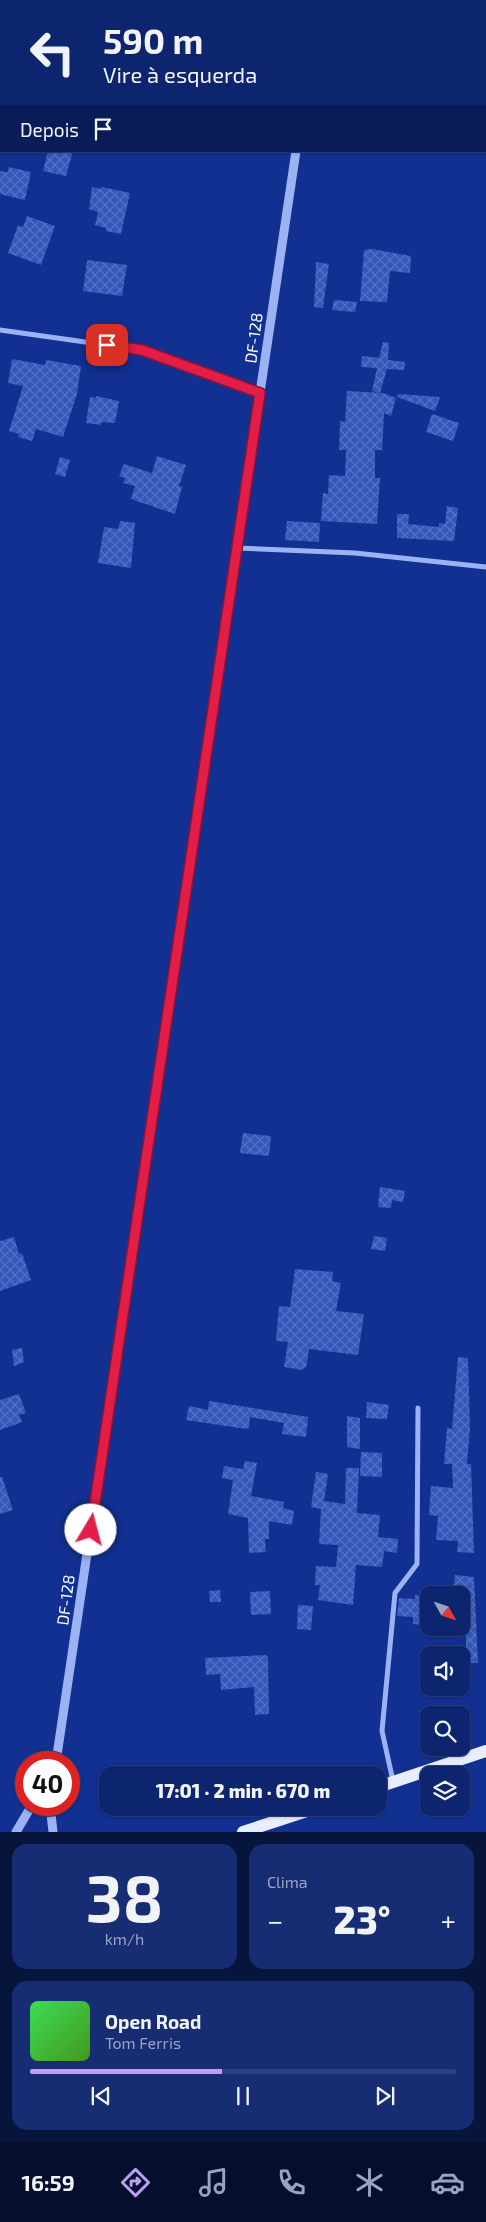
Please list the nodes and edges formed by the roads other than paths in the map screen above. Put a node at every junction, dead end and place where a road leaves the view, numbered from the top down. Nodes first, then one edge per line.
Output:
1 (296, 152) edge
2 (0, 330) edge
3 (260, 393) junction
4 (237, 548) junction
5 (486, 567) edge
6 (418, 1408) dead end
7 (58, 1747) junction
8 (56, 1751) edge
9 (57, 1751) edge
10 (486, 1751) edge
11 (393, 1782) junction
12 (387, 1784) edge
13 (25, 1816) edge
14 (51, 1816) edge
15 (291, 1816) edge
16 (16, 1832) edge
17 (53, 1832) edge
18 (242, 1832) edge

1 - 3 street, DF-128 / DF-128
2 - 3 street
3 - 4 street, DF-128 / DF-128
4 - 5 street
4 - 7 street, DF-128 / DF-128
6 - 11 street
7 - 8 street, DF-128 / DF-128
7 - 9 street, DF-128 / DF-128
10 - 11 main road
11 - 12 main road
13 - 16 street
14 - 17 street
15 - 18 main road

